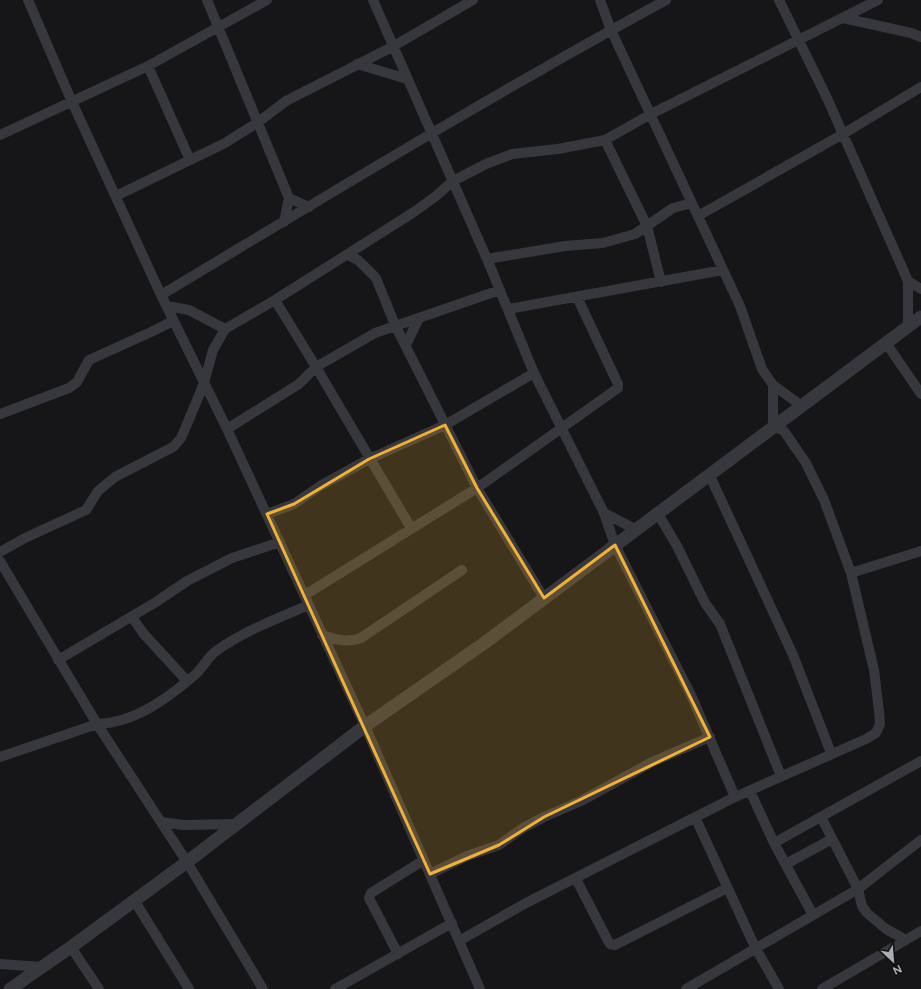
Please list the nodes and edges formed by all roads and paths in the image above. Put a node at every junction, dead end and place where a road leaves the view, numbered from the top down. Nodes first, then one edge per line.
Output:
1 (28, 0) edge
2 (207, 0) edge
3 (267, 0) edge
4 (373, 0) edge
5 (472, 0) edge
6 (600, 0) edge
7 (666, 0) edge
8 (778, 0) edge
9 (878, 0) edge
10 (843, 18) junction
11 (218, 27) junction
12 (611, 30) junction
13 (921, 37) edge
14 (798, 40) junction
15 (392, 47) junction
16 (357, 64) junction
17 (148, 66) junction
18 (407, 79) junction
19 (921, 87) edge
20 (72, 102) junction
21 (651, 114) junction
22 (257, 123) junction
23 (432, 134) junction
24 (843, 134) junction
25 (0, 136) edge
26 (605, 140) junction
27 (190, 160) junction
28 (453, 181) junction
29 (116, 196) junction
30 (288, 198) junction
31 (692, 203) junction
32 (309, 207) junction
33 (698, 216) junction
34 (284, 222) junction
35 (647, 226) junction
36 (348, 255) junction
37 (487, 259) junction
38 (723, 270) junction
39 (908, 281) junction
40 (661, 282) junction
41 (921, 289) edge
42 (500, 290) junction
43 (161, 295) junction
44 (577, 297) junction
45 (275, 300) junction
46 (167, 306) junction
47 (508, 309) junction
48 (921, 317) edge
49 (419, 318) junction
50 (173, 320) junction
51 (395, 325) junction
52 (908, 327) junction
53 (225, 329) junction
54 (886, 343) junction
55 (406, 345) junction
56 (316, 368) junction
57 (534, 373) junction
58 (204, 383) junction
59 (773, 385) junction
60 (921, 394) edge
61 (802, 406) junction
62 (0, 414) edge
63 (445, 425) junction
64 (773, 426) junction
65 (227, 429) junction
66 (561, 429) junction
67 (369, 459) junction
68 (710, 476) junction
69 (477, 488) junction
70 (657, 512) junction
71 (604, 513) junction
72 (267, 514) junction
73 (411, 528) junction
74 (635, 529) junction
75 (280, 542) junction
76 (615, 545) junction
77 (921, 551) edge
78 (0, 552) edge
79 (0, 561) edge
80 (462, 570) dead end
81 (851, 573) junction
82 (305, 595) junction
83 (544, 598) junction
84 (309, 605) junction
85 (132, 617) junction
86 (322, 636) junction
87 (58, 660) junction
88 (187, 681) junction
89 (97, 724) junction
90 (365, 726) junction
91 (710, 737) junction
92 (832, 753) junction
93 (0, 756) edge
94 (921, 761) edge
95 (781, 776) junction
96 (750, 791) junction
97 (736, 797) junction
98 (695, 817) junction
99 (820, 817) junction
100 (161, 822) junction
101 (237, 824) junction
102 (832, 839) junction
103 (921, 840) edge
104 (774, 843) junction
105 (424, 860) junction
106 (187, 862) junction
107 (786, 864) junction
108 (430, 874) junction
109 (576, 879) junction
110 (727, 888) junction
111 (858, 889) junction
112 (134, 900) junction
113 (813, 915) junction
114 (452, 923) junction
115 (921, 931) edge
116 (459, 940) junction
117 (906, 940) junction
118 (71, 947) junction
119 (755, 947) junction
120 (398, 954) junction
121 (0, 964) edge
122 (42, 968) junction
123 (10, 989) edge
124 (99, 989) edge
125 (189, 989) edge
126 (263, 989) edge
127 (335, 989) edge
128 (480, 989) edge
129 (686, 989) edge
130 (779, 989) edge
131 (822, 989) edge

1 - 20 street
2 - 11 street
3 - 11 street
4 - 15 street
5 - 15 street
6 - 12 street
7 - 12 street
8 - 14 street
9 - 10 street
10 - 13 street
10 - 14 street
11 - 17 street
11 - 22 street
12 - 21 street
12 - 23 street
14 - 21 street
14 - 24 street
15 - 16 street
15 - 18 street
16 - 18 street
16 - 22 street
17 - 20 street
17 - 27 street
18 - 23 street
19 - 24 street
20 - 25 street
20 - 29 street
21 - 26 street
21 - 31 street
22 - 27 street
22 - 30 street
23 - 28 street
23 - 32 street
24 - 33 street
24 - 39 street
26 - 28 street
26 - 35 street
27 - 29 street
28 - 36 street
28 - 37 street
29 - 43 street
30 - 32 street
30 - 34 street
31 - 33 street
31 - 35 street
32 - 34 street
33 - 38 street
34 - 43 street
35 - 37 street
35 - 40 street
36 - 45 street
36 - 51 street
37 - 42 street
38 - 40 street
38 - 59 street
39 - 41 street
39 - 52 street
40 - 44 street
42 - 47 street
42 - 49 street
43 - 46 street
44 - 47 street
44 - 66 street
45 - 53 street
45 - 56 street
46 - 50 street
46 - 53 street
47 - 57 street
48 - 52 street
49 - 51 street
49 - 55 street
50 - 58 street
50 - 62 street
51 - 55 street
51 - 56 street
52 - 54 street
53 - 58 street
54 - 60 street
54 - 61 street
55 - 63 street
56 - 65 street
56 - 67 street
57 - 63 street
57 - 66 street
58 - 65 street
58 - 78 street
59 - 61 street
59 - 64 street
61 - 64 street
63 - 67 street
63 - 69 street
64 - 68 street
64 - 81 street
65 - 72 street
66 - 69 street
66 - 71 street
67 - 72 street
67 - 73 street
68 - 70 street
68 - 92 street
69 - 73 street
69 - 83 street
70 - 74 street
70 - 95 street
71 - 74 street
71 - 76 street
72 - 75 street
73 - 82 street
74 - 76 street
75 - 82 street
75 - 85 street
76 - 83 street
76 - 91 street
77 - 81 street
79 - 87 street
80 - 86 street
81 - 92 street
82 - 84 street
83 - 90 street
84 - 86 street
84 - 88 street
85 - 87 street
85 - 88 street
86 - 90 street
87 - 89 street
88 - 89 street
89 - 93 street
89 - 100 street
90 - 101 street
90 - 105 street
91 - 97 street
91 - 108 street
92 - 95 street
94 - 99 street
95 - 96 street
96 - 97 street
96 - 104 street
97 - 98 street
98 - 109 street
98 - 110 street
99 - 102 street
99 - 104 street
100 - 101 street
100 - 106 street
101 - 106 street
102 - 107 street
102 - 111 street
103 - 111 street
104 - 107 street
105 - 108 street
105 - 120 street
106 - 112 street
106 - 126 street
107 - 113 street
108 - 114 street
109 - 110 street
109 - 116 street
110 - 119 street
111 - 113 street
111 - 117 street
112 - 118 street
112 - 125 street
113 - 119 street
114 - 116 street
114 - 120 street
115 - 117 street
116 - 128 street
117 - 131 street
118 - 122 street
118 - 124 street
119 - 129 street
119 - 130 street
120 - 127 street
121 - 122 street
122 - 123 street

